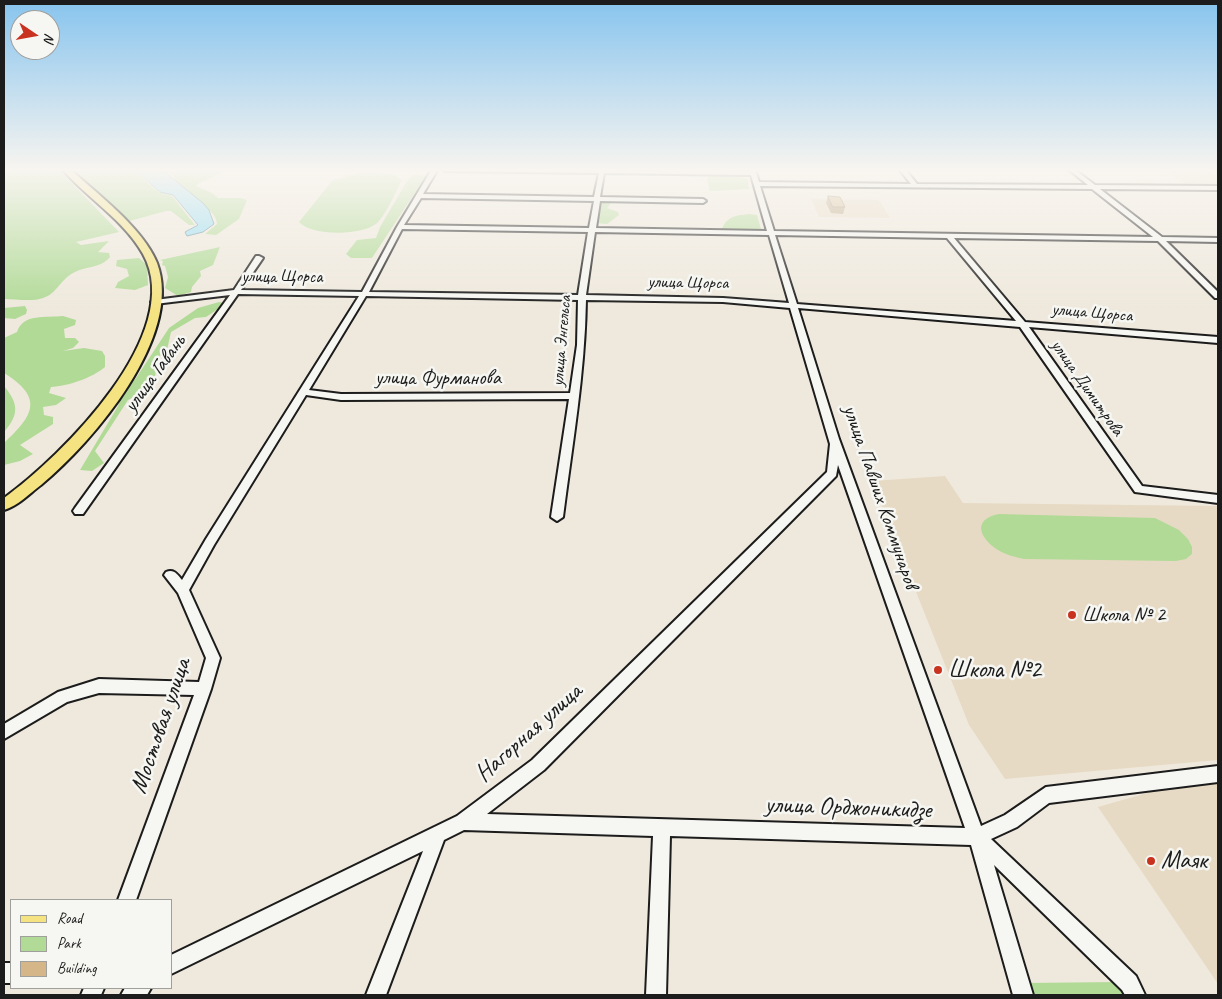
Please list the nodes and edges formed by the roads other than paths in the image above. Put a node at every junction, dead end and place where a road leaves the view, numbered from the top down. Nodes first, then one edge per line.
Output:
1 (113, 216) edge
2 (407, 216) edge
3 (594, 216) edge
4 (766, 216) edge
5 (1130, 216) edge
6 (400, 227) junction
7 (592, 230) junction
8 (772, 234) junction
9 (950, 237) junction
10 (1161, 240) junction
11 (1218, 240) edge
12 (259, 258) dead end
13 (236, 292) junction
14 (364, 293) junction
15 (582, 296) junction
16 (1218, 296) edge
17 (155, 302) junction
18 (792, 304) junction
19 (1022, 324) junction
20 (1218, 340) edge
21 (304, 392) junction
22 (574, 396) junction
23 (834, 439) junction
24 (1218, 499) edge
25 (4, 504) edge
26 (79, 511) dead end
27 (557, 517) dead end
28 (170, 575) dead end
29 (183, 590) junction
30 (204, 690) junction
31 (4, 732) edge
32 (1218, 774) edge
33 (463, 822) junction
34 (662, 827) junction
35 (438, 833) junction
36 (977, 837) junction
37 (127, 899) edge
38 (172, 965) edge
39 (376, 995) edge
40 (656, 995) edge
41 (1023, 995) edge
42 (1135, 995) edge

1 - 17 main road
2 - 6 street
3 - 7 street, улица Энгельса
4 - 8 street, улица Павших Коммунаров
5 - 10 street
6 - 7 street
6 - 14 street
7 - 8 street
7 - 15 street, улица Энгельса
8 - 9 street
8 - 18 street, улица Павших Коммунаров
9 - 10 street
9 - 19 street, улица Димитрова
10 - 11 street
10 - 16 street
12 - 13 street, улица Гавань
13 - 14 street, улица Щорса
13 - 17 street, улица Щорса
13 - 26 street, улица Гавань
14 - 15 street, улица Щорса
14 - 21 street
15 - 18 street, улица Щорса
15 - 22 street, улица Энгельса
17 - 25 main road
18 - 19 street, улица Щорса
18 - 23 street, улица Павших Коммунаров
19 - 20 street, улица Щорса
19 - 24 street, улица Димитрова
21 - 22 street, улица Фурманова
21 - 29 street
22 - 27 street, улица Энгельса
23 - 33 street, Нагорная улица
23 - 36 street, улица Павших Коммунаров
28 - 29 street, Мостовая улица
29 - 30 street, Мостовая улица
30 - 31 street
30 - 37 street, Мостовая улица
32 - 36 street, улица Орджоникидзе
33 - 34 street, улица Орджоникидзе
33 - 35 street, Нагорная улица
34 - 36 street, улица Орджоникидзе
34 - 40 street
35 - 38 street, Нагорная улица
35 - 39 street
36 - 41 street, улица Павших Коммунаров
36 - 42 street, улица Павших Коммунаров

